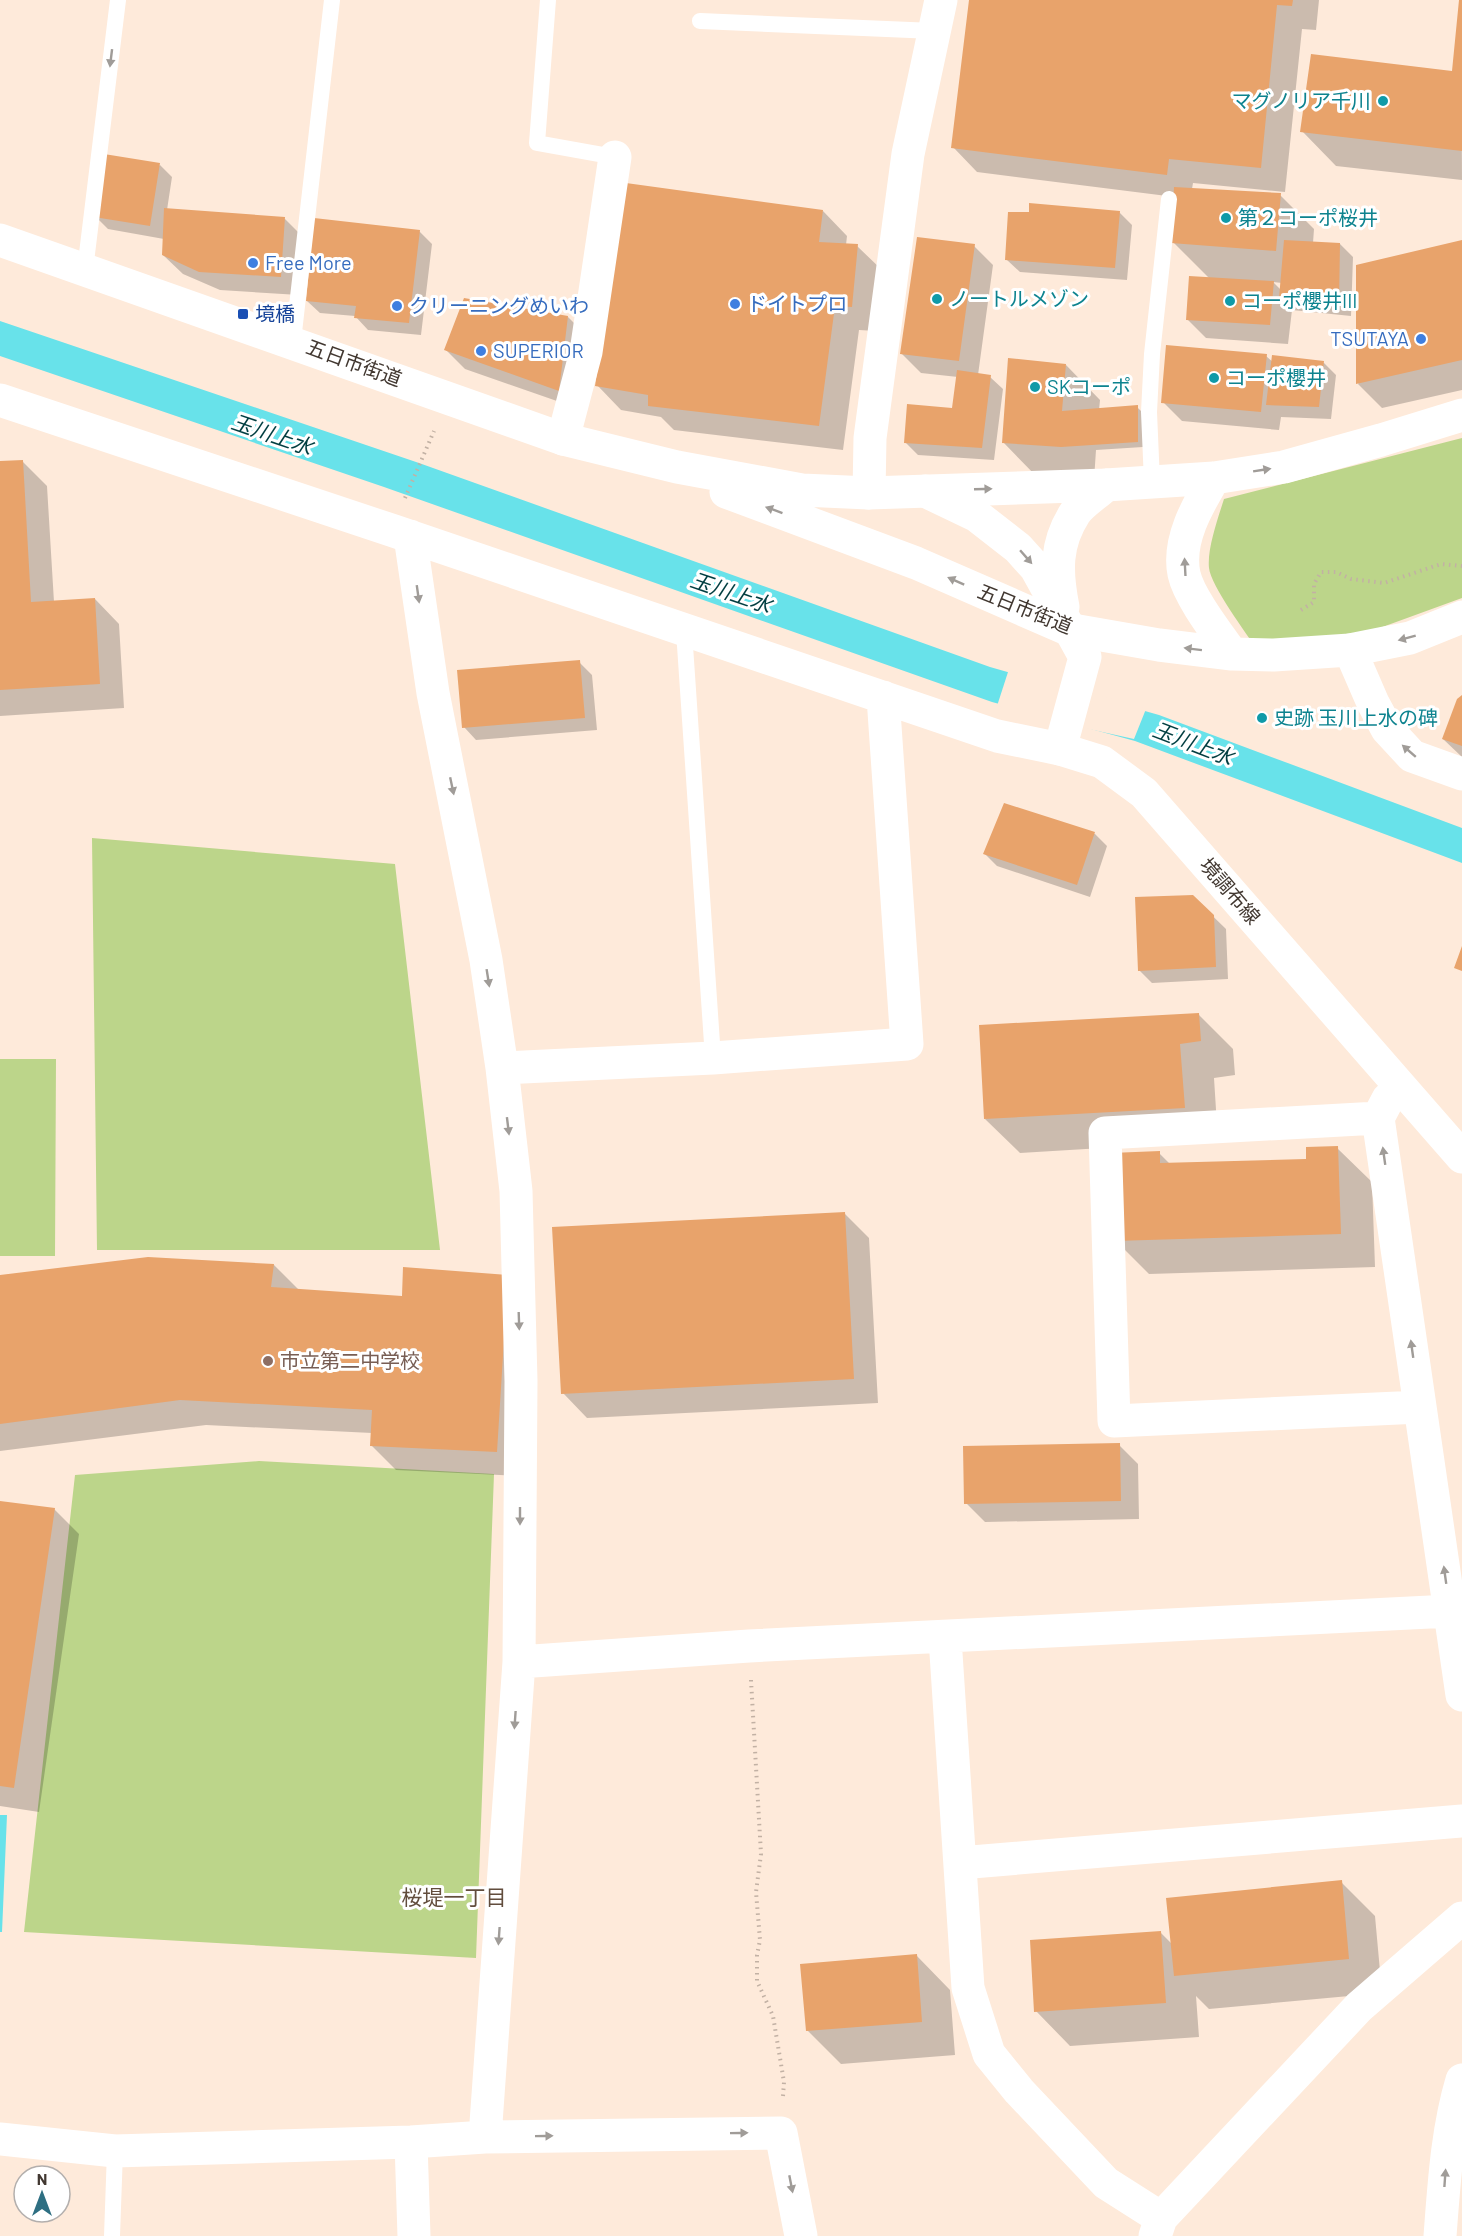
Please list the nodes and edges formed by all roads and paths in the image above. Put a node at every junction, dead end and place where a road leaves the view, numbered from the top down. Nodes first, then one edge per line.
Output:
1 (118, 0) edge
2 (332, 0) edge
3 (548, 0) edge
4 (937, 15) edge
5 (700, 21) dead end
6 (615, 157) joint
7 (1169, 199) dead end
8 (0, 240) edge
9 (85, 270) junction
10 (293, 341) junction
11 (0, 400) edge
12 (1462, 415) edge
13 (563, 439) junction
14 (428, 444) dead end
15 (677, 467) junction
16 (1214, 478) junction
17 (1152, 482) junction
18 (1106, 485) junction
19 (410, 486) dead end
20 (925, 491) junction
21 (869, 493) junction
22 (410, 536) junction
23 (1462, 566) edge
24 (1301, 610) dead end
25 (1462, 617) edge
26 (1067, 629) junction
27 (684, 631) junction
28 (1350, 650) junction
29 (1232, 654) junction
30 (883, 697) junction
31 (1063, 740) junction
32 (1462, 774) edge
33 (713, 1058) junction
34 (502, 1068) junction
35 (1397, 1081) junction
36 (1378, 1118) junction
37 (1462, 1157) edge
38 (1420, 1407) junction
39 (1450, 1611) junction
40 (945, 1638) junction
41 (749, 1646) junction
42 (519, 1662) junction
43 (1462, 1695) edge
44 (1462, 1821) edge
45 (960, 1863) junction
46 (1462, 1918) edge
47 (1462, 2080) edge
48 (781, 2133) junction
49 (485, 2137) junction
50 (0, 2139) edge
51 (411, 2142) junction
52 (115, 2151) junction
53 (1158, 2227) edge
54 (112, 2236) edge
55 (414, 2236) edge
56 (801, 2236) edge
57 (1440, 2236) edge

1 -> 9 lane
2 - 10 lane
3 - 6 lane
4 - 5 lane
4 - 21 street
6 - 13 street
7 - 17 lane
8 - 9 street, 五日市街道
9 - 10 street, 五日市街道
10 - 13 street, 五日市街道
11 - 22 street, 境調布線
16 -> 12 street, 五日市街道
13 - 15 street, 五日市街道
14 - 19 path
15 - 21 street, 五日市街道
26 -> 15 street, 五日市街道
16 - 17 street, 五日市街道
29 -> 16 street
17 - 18 street, 五日市街道
20 -> 18 street, 五日市街道
18 - 26 street
20 - 21 street, 五日市街道
20 -> 26 street
22 - 27 street, 境調布線
22 -> 34 street
23 - 24 path
25 -> 28 street, 五日市街道
29 -> 26 street, 五日市街道
26 - 31 street
27 - 30 street, 境調布線
27 - 33 lane
28 - 29 street, 五日市街道
32 -> 28 street
30 - 31 street, 境調布線
30 - 33 street
31 - 35 street, 境調布線
33 - 34 street
34 -> 42 street
35 - 36 street
35 - 37 street, 境調布線
38 -> 36 street
36 - 38 street
39 -> 38 street
39 - 40 street
39 - 43 street
40 - 41 street
40 - 45 street
41 - 42 street
41 - 48 path
42 -> 49 street
44 - 45 street
45 - 53 street
46 - 53 street
57 -> 47 street
49 -> 48 street
48 -> 56 street
49 - 51 street
50 - 52 street
51 - 52 street
51 - 55 street
52 - 54 lane

